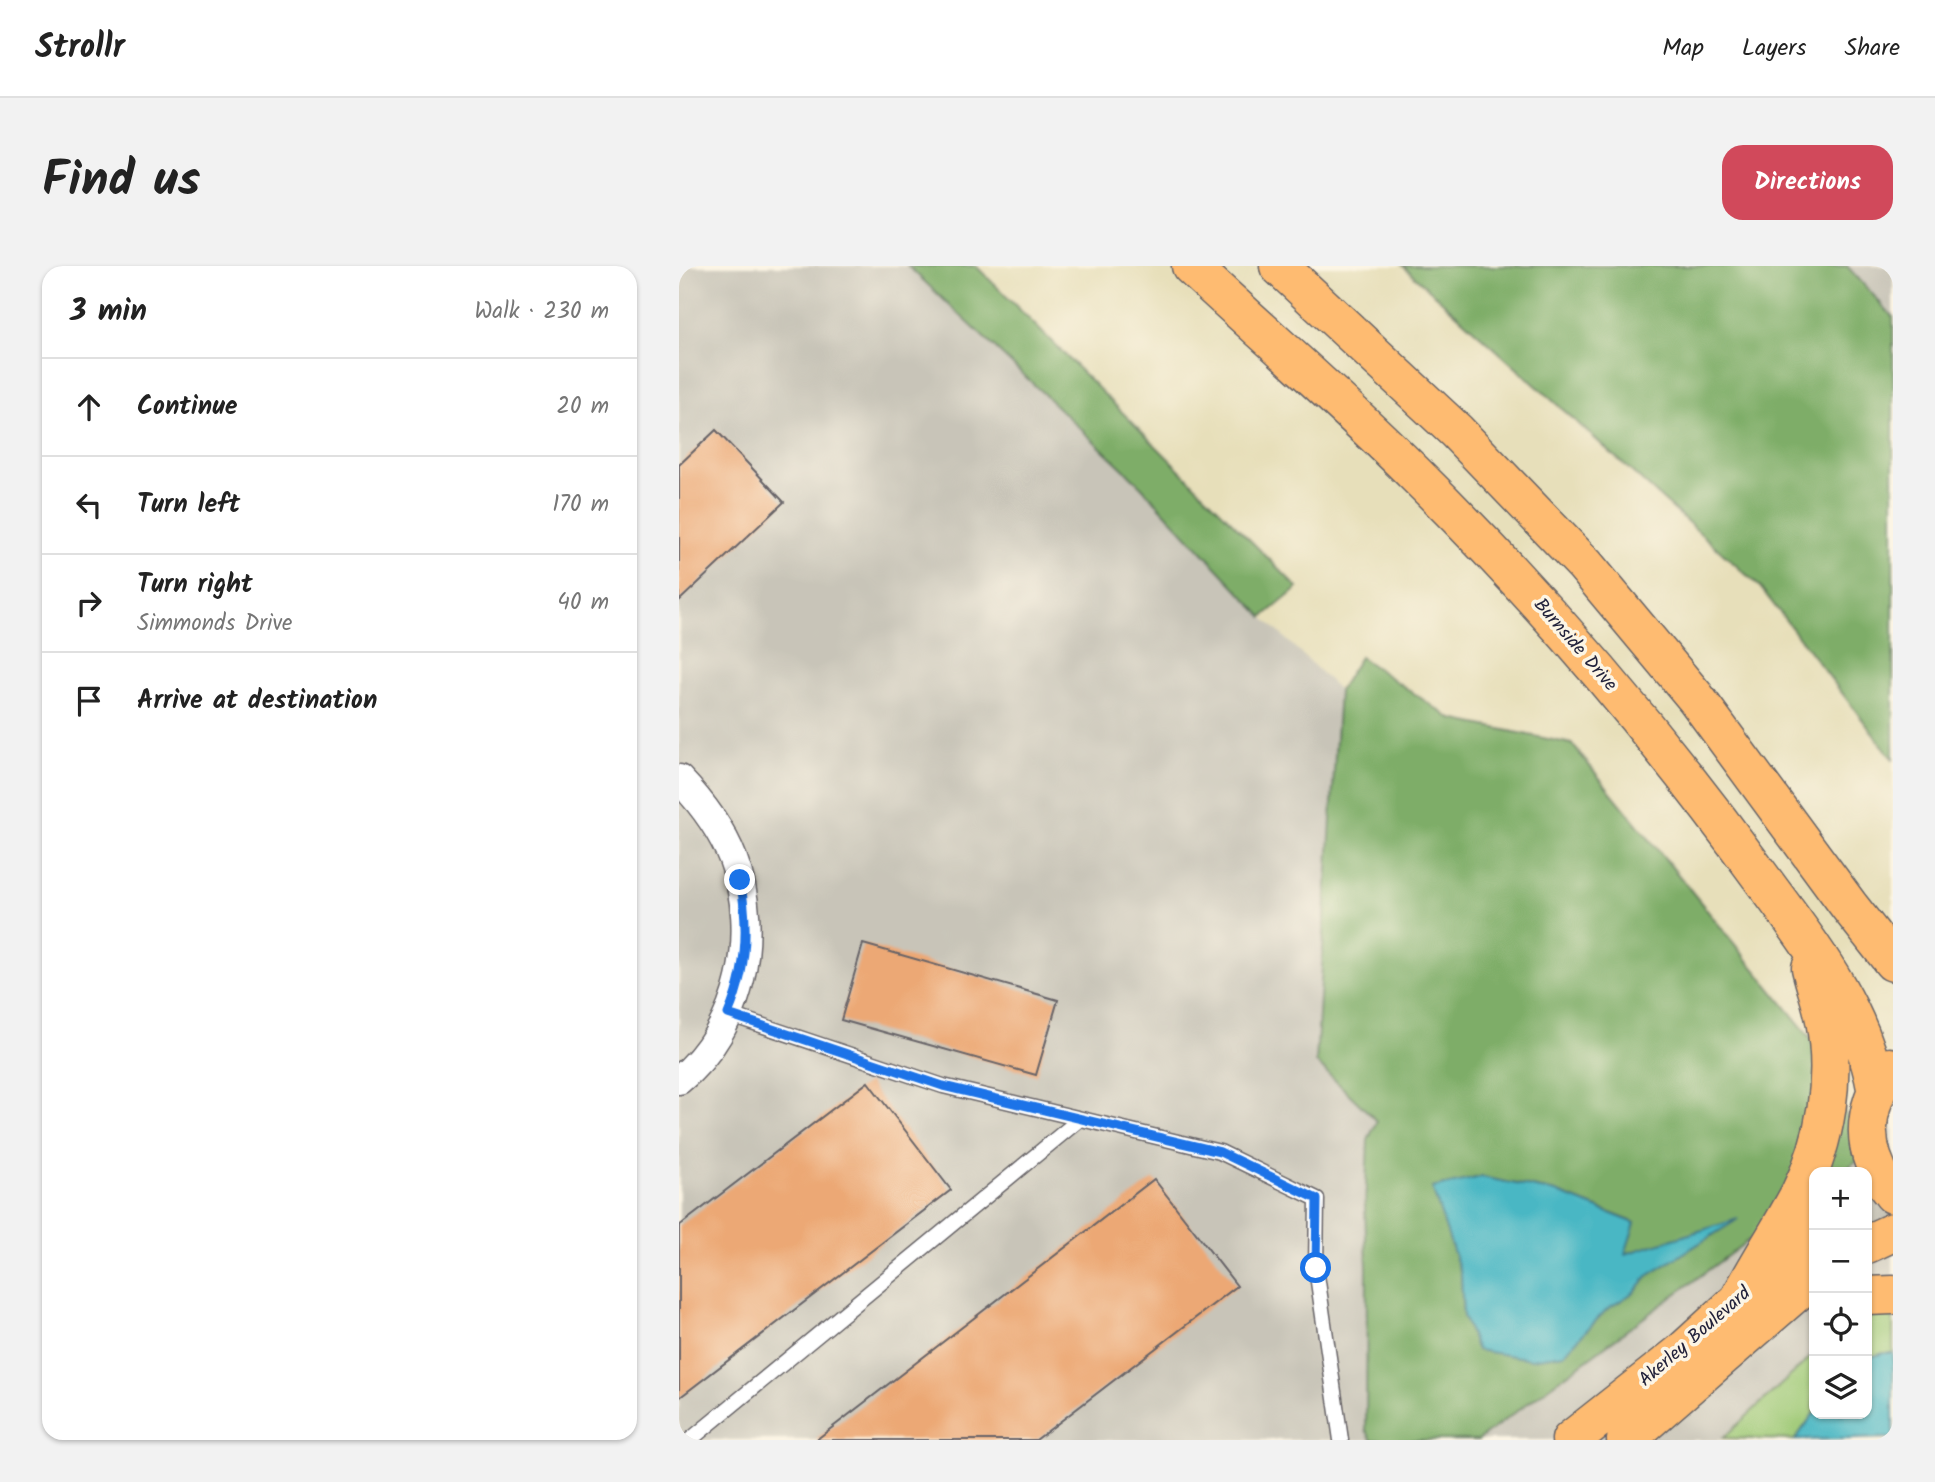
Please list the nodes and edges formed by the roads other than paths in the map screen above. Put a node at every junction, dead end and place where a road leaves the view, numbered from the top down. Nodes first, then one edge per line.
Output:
1 (1191, 266) edge
2 (1279, 266) edge
3 (679, 779) edge
4 (1799, 930) junction
5 (1893, 962) edge
6 (728, 1014) junction
7 (1884, 1075) edge
8 (679, 1080) edge
9 (1080, 1119) junction
10 (1863, 1161) edge
11 (1893, 1194) edge
12 (1812, 1230) edge
13 (1893, 1232) edge
14 (1872, 1242) edge
15 (1809, 1280) edge
16 (1893, 1295) edge
17 (1872, 1296) edge
18 (1809, 1309) edge
19 (1751, 1311) junction
20 (690, 1440) edge
21 (1341, 1440) edge
22 (1571, 1440) edge
23 (1626, 1440) edge

1 - 4 main road, Burnside Drive
2 - 5 main road
3 - 6 street
4 - 7 main road, Burnside Drive
4 - 19 main road
6 - 8 street
6 - 9 lane
7 - 10 main road
9 - 20 lane
9 - 21 lane
10 - 11 main road
12 - 19 main road, Akerley Boulevard
13 - 14 main road
15 - 19 main road, Akerley Boulevard
16 - 17 main road
18 - 19 main road
19 - 22 main road, Akerley Boulevard
19 - 23 main road, Akerley Boulevard

